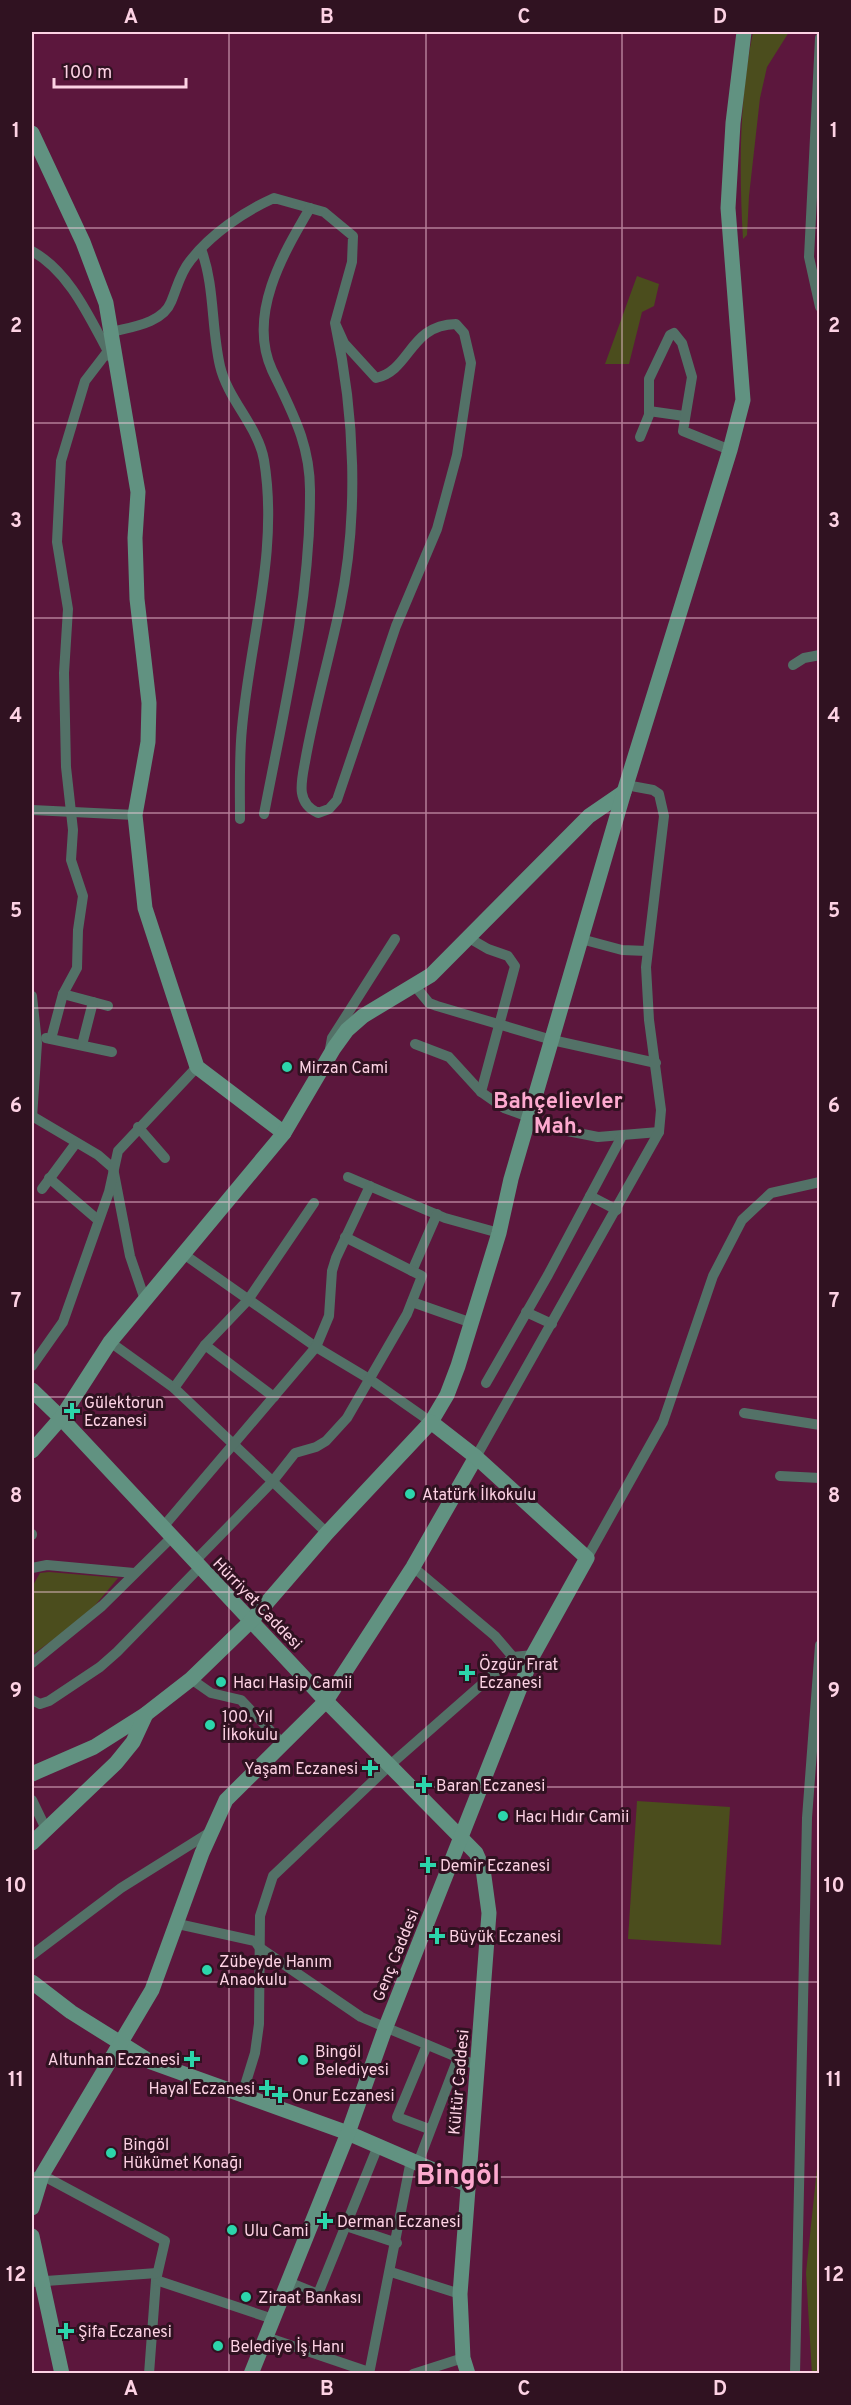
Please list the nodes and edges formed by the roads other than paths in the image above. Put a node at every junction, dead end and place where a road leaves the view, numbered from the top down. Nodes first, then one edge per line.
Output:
1 (744, 32) edge
2 (819, 38) edge
3 (32, 133) edge
4 (310, 208) junction
5 (201, 249) junction
6 (32, 251) edge
7 (819, 307) edge
8 (335, 323) junction
9 (112, 332) junction
10 (108, 351) junction
11 (119, 370) junction
12 (649, 411) junction
13 (684, 416) junction
14 (640, 436) dead end
15 (730, 450) junction
16 (819, 655) edge
17 (793, 665) dead end
18 (625, 789) junction
19 (32, 810) edge
20 (69, 811) junction
21 (264, 814) dead end
22 (135, 815) junction
23 (240, 819) dead end
24 (469, 938) junction
25 (395, 939) dead end
26 (581, 939) junction
27 (647, 951) junction
28 (415, 986) junction
29 (63, 994) junction
30 (32, 996) edge
31 (93, 1002) junction
32 (108, 1006) dead end
33 (499, 1024) junction
34 (35, 1032) edge
35 (51, 1039) junction
36 (552, 1040) junction
37 (415, 1044) dead end
38 (82, 1046) junction
39 (112, 1052) dead end
40 (328, 1058) junction
41 (656, 1063) junction
42 (197, 1067) junction
43 (482, 1092) junction
44 (32, 1117) edge
45 (528, 1120) junction
46 (138, 1128) junction
47 (659, 1132) junction
48 (284, 1133) junction
49 (622, 1136) junction
50 (76, 1143) junction
51 (165, 1158) dead end
52 (113, 1168) junction
53 (348, 1177) dead end
54 (49, 1178) junction
55 (819, 1182) edge
56 (369, 1186) junction
57 (42, 1189) dead end
58 (590, 1196) junction
59 (314, 1203) dead end
60 (617, 1210) junction
61 (437, 1214) junction
62 (98, 1220) junction
63 (499, 1233) junction
64 (345, 1237) junction
65 (185, 1255) junction
66 (412, 1271) junction
67 (145, 1300) junction
68 (248, 1300) junction
69 (412, 1302) junction
70 (526, 1312) junction
71 (472, 1323) junction
72 (552, 1324) junction
73 (110, 1342) junction
74 (205, 1345) junction
75 (316, 1347) junction
76 (32, 1366) edge
77 (371, 1380) junction
78 (486, 1383) dead end
79 (174, 1388) junction
80 (32, 1390) edge
81 (274, 1397) junction
82 (744, 1413) dead end
83 (61, 1418) junction
84 (431, 1422) junction
85 (819, 1425) edge
86 (234, 1443) junction
87 (32, 1451) edge
88 (476, 1457) junction
89 (780, 1476) dead end
90 (819, 1478) edge
91 (273, 1481) junction
92 (168, 1532) junction
93 (327, 1533) junction
94 (587, 1558) junction
95 (197, 1565) junction
96 (413, 1567) junction
97 (32, 1568) edge
98 (134, 1573) junction
99 (251, 1621) junction
100 (819, 1646) edge
101 (533, 1654) junction
102 (513, 1657) junction
103 (32, 1663) edge
104 (191, 1679) junction
105 (32, 1700) edge
106 (326, 1701) junction
107 (146, 1714) junction
108 (283, 1744) junction
109 (390, 1765) junction
110 (32, 1774) edge
111 (32, 1800) edge
112 (46, 1829) junction
113 (212, 1831) junction
114 (461, 1838) junction
115 (32, 1843) edge
116 (178, 1924) junction
117 (260, 1948) junction
118 (32, 1955) edge
119 (32, 1982) edge
120 (385, 2030) junction
121 (121, 2043) junction
122 (427, 2046) junction
123 (458, 2058) junction
124 (478, 2066) junction
125 (242, 2095) junction
126 (429, 2129) junction
127 (348, 2133) junction
128 (378, 2146) junction
129 (415, 2162) junction
130 (37, 2176) edge
131 (468, 2185) junction
132 (32, 2208) edge
133 (345, 2226) junction
134 (32, 2236) edge
135 (396, 2243) junction
136 (391, 2272) junction
137 (156, 2277) junction
138 (36, 2281) edge
139 (288, 2282) junction
140 (460, 2294) junction
141 (273, 2319) junction
142 (266, 2337) junction
143 (463, 2358) junction
144 (62, 2373) edge
145 (149, 2373) edge
146 (251, 2373) edge
147 (369, 2373) edge
148 (413, 2373) edge
149 (468, 2373) edge
150 (795, 2373) edge

1 - 15 street
2 - 7 street
3 - 9 street
4 - 5 street
4 - 8 street
4 - 21 street
5 - 9 street
5 - 23 street
6 - 10 street
8 - 8 street
9 - 11 street
10 - 11 street
10 - 20 street
11 - 22 street
12 - 13 street
12 - 13 street
12 - 14 street
13 - 15 street
15 - 18 street
16 - 17 street
18 - 24 street
18 - 26 street
18 - 27 street
19 - 20 street
20 - 22 street
20 - 29 street
22 - 42 street
24 - 28 street
24 - 33 street
25 - 40 street
26 - 27 street
26 - 36 street
27 - 41 street
28 - 33 street
28 - 40 street
29 - 31 street
29 - 35 street
30 - 34 street
31 - 32 street
31 - 38 street
33 - 36 street
33 - 43 street
34 - 35 street
34 - 44 street
35 - 38 street
36 - 41 street
36 - 45 street
37 - 43 street
38 - 39 street
40 - 48 street
41 - 47 street
42 - 46 street
42 - 48 street
43 - 45 street
44 - 50 street
45 - 49 street
45 - 63 street
46 - 51 street
46 - 52 street
47 - 49 street
47 - 60 street
48 - 65 street
49 - 58 street
50 - 52 street
50 - 54 street
52 - 62 street
52 - 67 street
53 - 56 street
54 - 57 street
54 - 62 street
55 - 94 street
56 - 61 street
56 - 64 street
58 - 60 street
58 - 70 street
59 - 68 street
60 - 72 street
61 - 63 street
61 - 66 street
62 - 76 street
63 - 71 street
64 - 66 street
64 - 75 street
65 - 67 street
65 - 68 street
66 - 69 street
67 - 73 street
68 - 74 street
68 - 75 street
69 - 71 street
69 - 77 street
70 - 72 street
70 - 78 street
71 - 84 street
72 - 88 street
73 - 79 street
73 - 83 street
74 - 79 street
74 - 81 street
75 - 77 street
75 - 81 street
77 - 84 street
77 - 91 street
79 - 86 street
80 - 83 street, Hürriyet Caddesi
81 - 86 street
82 - 85 street
83 - 87 street
83 - 92 street, Hürriyet Caddesi
84 - 88 street
84 - 93 street
86 - 91 street
86 - 92 street
88 - 94 street
88 - 96 street
89 - 90 street
91 - 93 street
91 - 95 street
92 - 95 street, Hürriyet Caddesi
92 - 98 street
93 - 99 street
94 - 101 street, Genç Caddesi
95 - 99 street, Hürriyet Caddesi
95 - 105 street
96 - 102 street
96 - 106 street
97 - 98 street
98 - 103 street
99 - 104 street
99 - 106 street, Hürriyet Caddesi
100 - 150 street
101 - 102 street
101 - 114 street, Genç Caddesi
102 - 109 street
104 - 107 street
104 - 108 street
106 - 108 street
106 - 109 street, Hürriyet Caddesi
107 - 110 street
107 - 112 street
108 - 113 street
109 - 114 street, Hürriyet Caddesi
109 - 117 street
111 - 112 street
112 - 115 street
113 - 116 street
113 - 118 street
114 - 120 street, Genç Caddesi
114 - 124 street, Kültür Caddesi
116 - 117 street
116 - 121 street
117 - 120 street
117 - 125 street
119 - 121 street
120 - 122 street
120 - 127 street, Genç Caddesi
121 - 125 street
121 - 130 street
122 - 123 street
122 - 126 street
123 - 124 street
123 - 126 street
124 - 131 street, Kültür Caddesi
125 - 127 street
126 - 129 street
127 - 128 street
127 - 139 street, Genç Caddesi
128 - 129 street
128 - 133 street
129 - 131 street
129 - 135 street
130 - 132 street
130 - 137 street
131 - 140 street, Kültür Caddesi
133 - 135 street
133 - 139 street
134 - 138 street
135 - 136 street
136 - 140 street
136 - 147 street
137 - 138 street
137 - 141 street
137 - 145 street
138 - 144 street
139 - 141 street, Genç Caddesi
140 - 143 street, Kültür Caddesi
141 - 142 street, Genç Caddesi
142 - 146 street, Genç Caddesi
142 - 147 street
143 - 148 street
143 - 149 street, Kültür Caddesi

